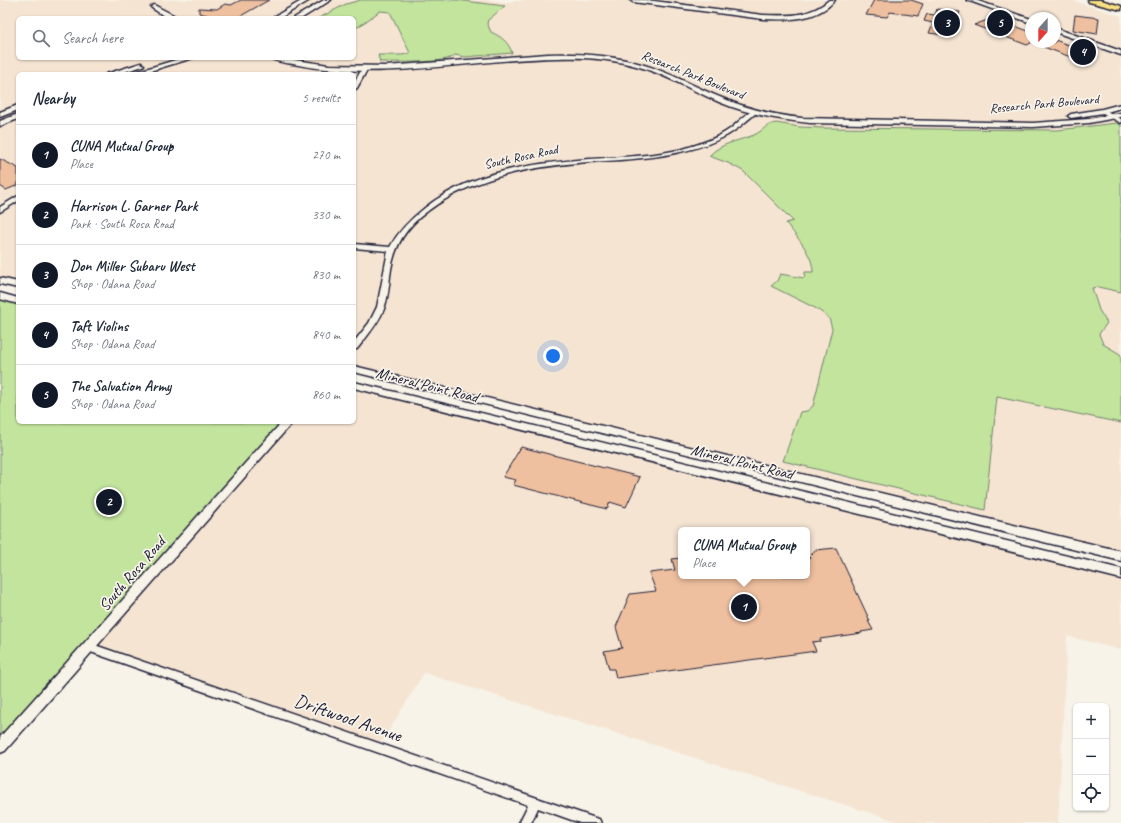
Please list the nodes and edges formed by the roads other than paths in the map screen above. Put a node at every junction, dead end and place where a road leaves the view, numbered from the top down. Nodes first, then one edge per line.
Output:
1 (150, 0) edge
2 (307, 0) edge
3 (328, 0) edge
4 (633, 0) edge
5 (832, 0) edge
6 (970, 0) edge
7 (1092, 0) edge
8 (154, 7) junction
9 (1121, 8) edge
10 (159, 16) edge
11 (172, 16) edge
12 (279, 16) edge
13 (300, 16) edge
14 (1025, 19) edge
15 (1061, 32) edge
16 (1121, 53) edge
17 (160, 60) edge
18 (181, 60) edge
19 (284, 60) edge
20 (318, 60) edge
21 (362, 67) junction
22 (130, 71) edge
23 (356, 83) edge
24 (1121, 106) edge
25 (16, 108) edge
26 (1103, 111) junction
27 (754, 112) junction
28 (0, 115) edge
29 (1117, 116) edge
30 (16, 117) edge
31 (1121, 121) edge
32 (970, 123) junction
33 (0, 124) edge
34 (16, 199) edge
35 (0, 210) edge
36 (356, 246) edge
37 (393, 249) junction
38 (0, 281) edge
39 (16, 285) edge
40 (0, 296) edge
41 (16, 300) edge
42 (356, 344) edge
43 (356, 369) edge
44 (356, 385) edge
45 (286, 424) edge
46 (1121, 556) edge
47 (1121, 574) edge
48 (89, 647) junction
49 (0, 747) edge
50 (535, 802) junction
51 (525, 823) edge
52 (595, 823) edge

1 - 8 street
2 - 12 main road
3 - 13 main road
4 - 5 street
6 - 14 street
7 - 9 highway
8 - 10 street
8 - 11 street
15 - 16 street
17 - 22 main road
18 - 22 main road
19 - 21 street, Research Park Boulevard
20 - 21 street, Research Park Boulevard
21 - 23 street
21 - 27 street, Research Park Boulevard
24 - 26 street, Research Park Boulevard
25 - 28 main road
26 - 29 street
26 - 32 street, Research Park Boulevard
27 - 32 street, Research Park Boulevard
27 - 37 street, South Rosa Road
29 - 31 street
29 - 32 street, Research Park Boulevard
30 - 33 main road
34 - 35 street
36 - 37 street
37 - 42 street, South Rosa Road
38 - 39 main road
40 - 41 main road
43 - 46 main road, Mineral Point Road
44 - 47 main road, Mineral Point Road
45 - 48 street, South Rosa Road
48 - 49 street, South Rosa Road
48 - 50 street, Driftwood Avenue
50 - 51 street
50 - 52 street, Driftwood Avenue

